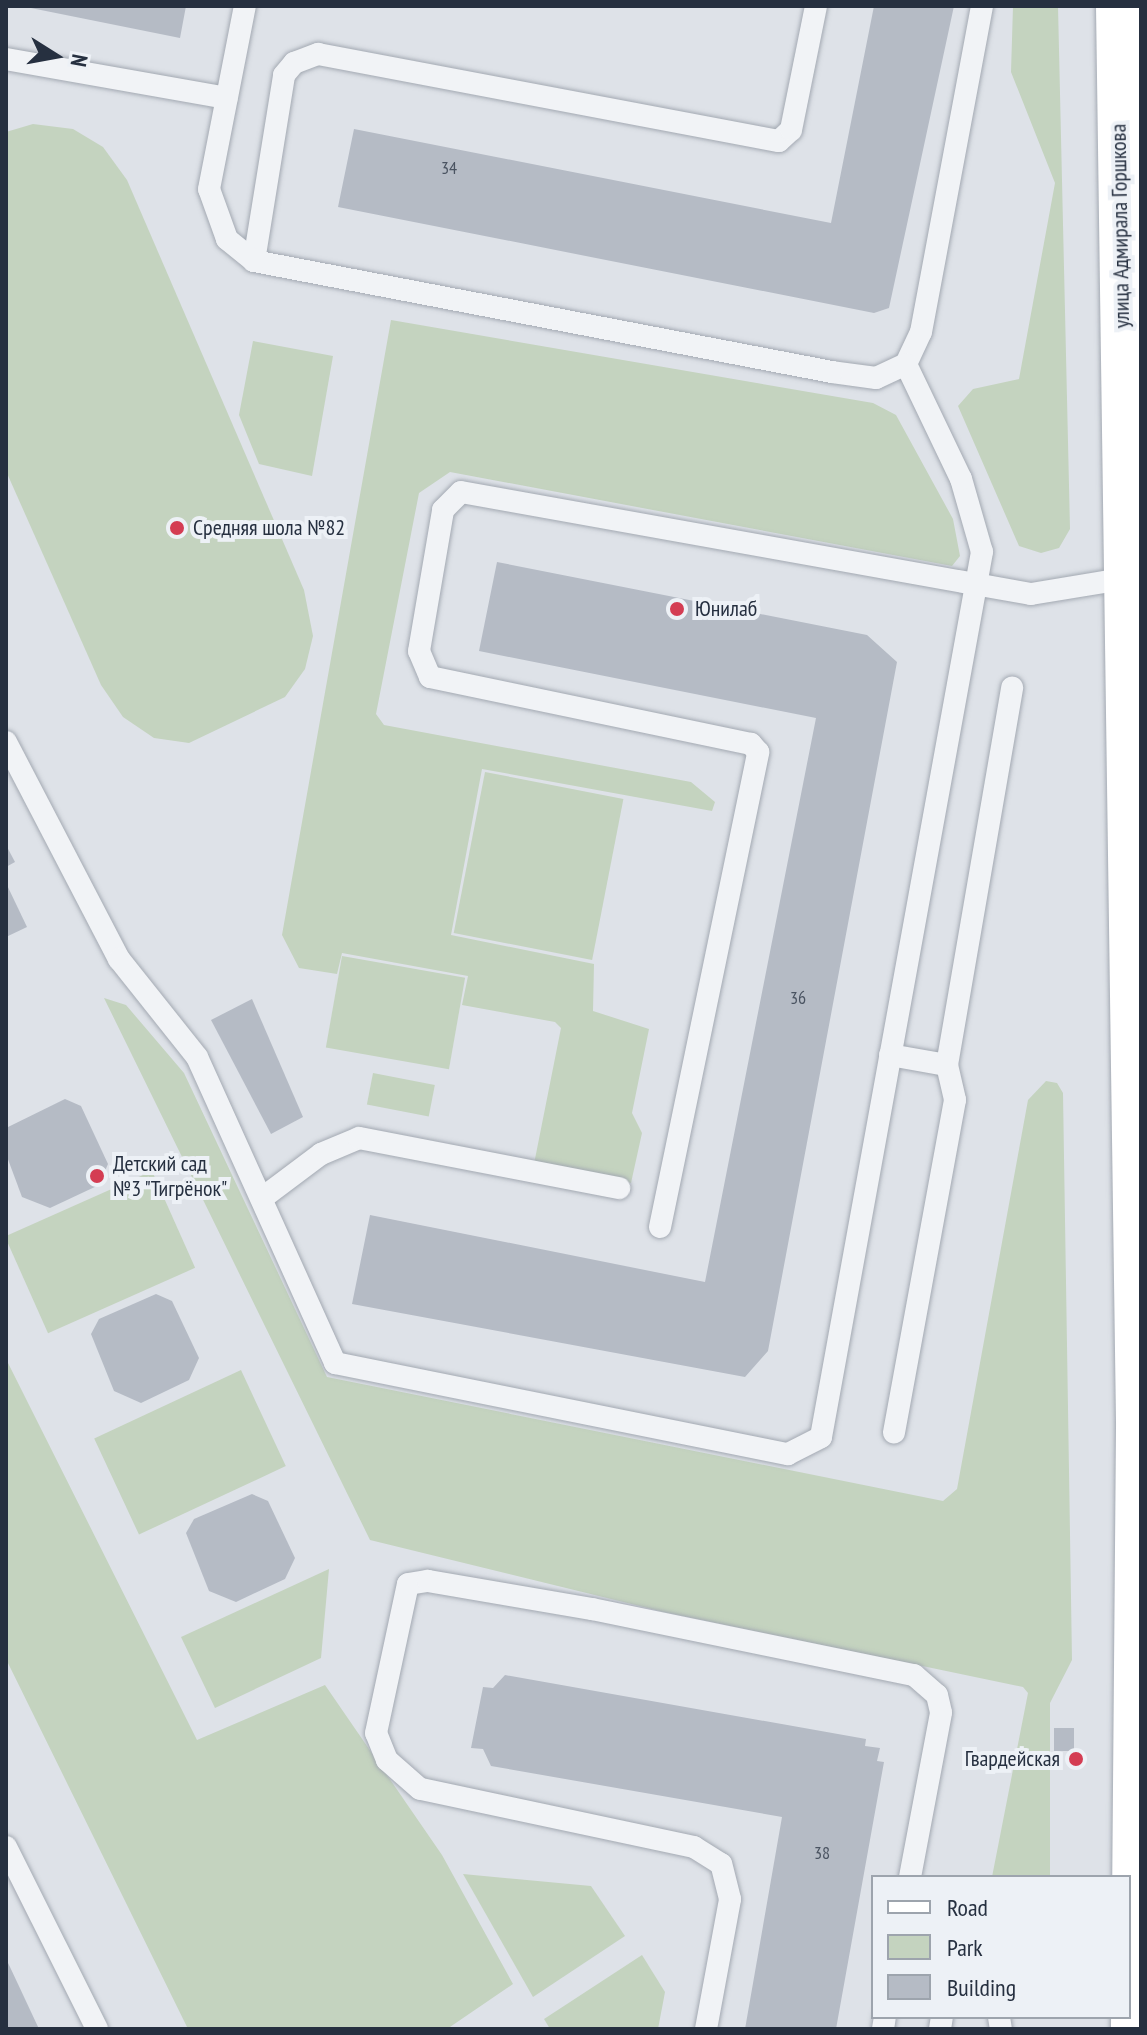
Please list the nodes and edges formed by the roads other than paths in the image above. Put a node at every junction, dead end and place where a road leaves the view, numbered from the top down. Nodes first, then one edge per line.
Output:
1 (245, 6) edge
2 (816, 6) edge
3 (982, 6) edge
4 (1118, 6) edge
5 (6, 59) edge
6 (227, 98) junction
7 (254, 261) junction
8 (906, 364) junction
9 (1123, 579) junction
10 (977, 586) junction
11 (1012, 688) dead end
12 (6, 742) edge
13 (1134, 876) edge
14 (890, 1055) junction
15 (947, 1065) junction
16 (619, 1188) dead end
17 (265, 1196) junction
18 (660, 1227) dead end
19 (894, 1432) dead end
20 (6, 1847) edge
21 (910, 1875) edge
22 (97, 2029) edge
23 (706, 2029) edge
24 (1133, 2029) edge

1 - 6 lane
2 - 7 lane
3 - 8 lane
4 - 9 main road, улица Адмирала Горшкова
5 - 6 lane
6 - 7 lane
7 - 8 lane
8 - 10 lane
9 - 10 lane
9 - 13 main road, улица Адмирала Горшкова
10 - 14 lane
10 - 18 lane
11 - 15 lane
12 - 17 lane
13 - 24 main road, улица Адмирала Горшкова
14 - 15 lane
14 - 17 lane
15 - 19 lane
16 - 17 lane
20 - 22 lane
21 - 23 lane

